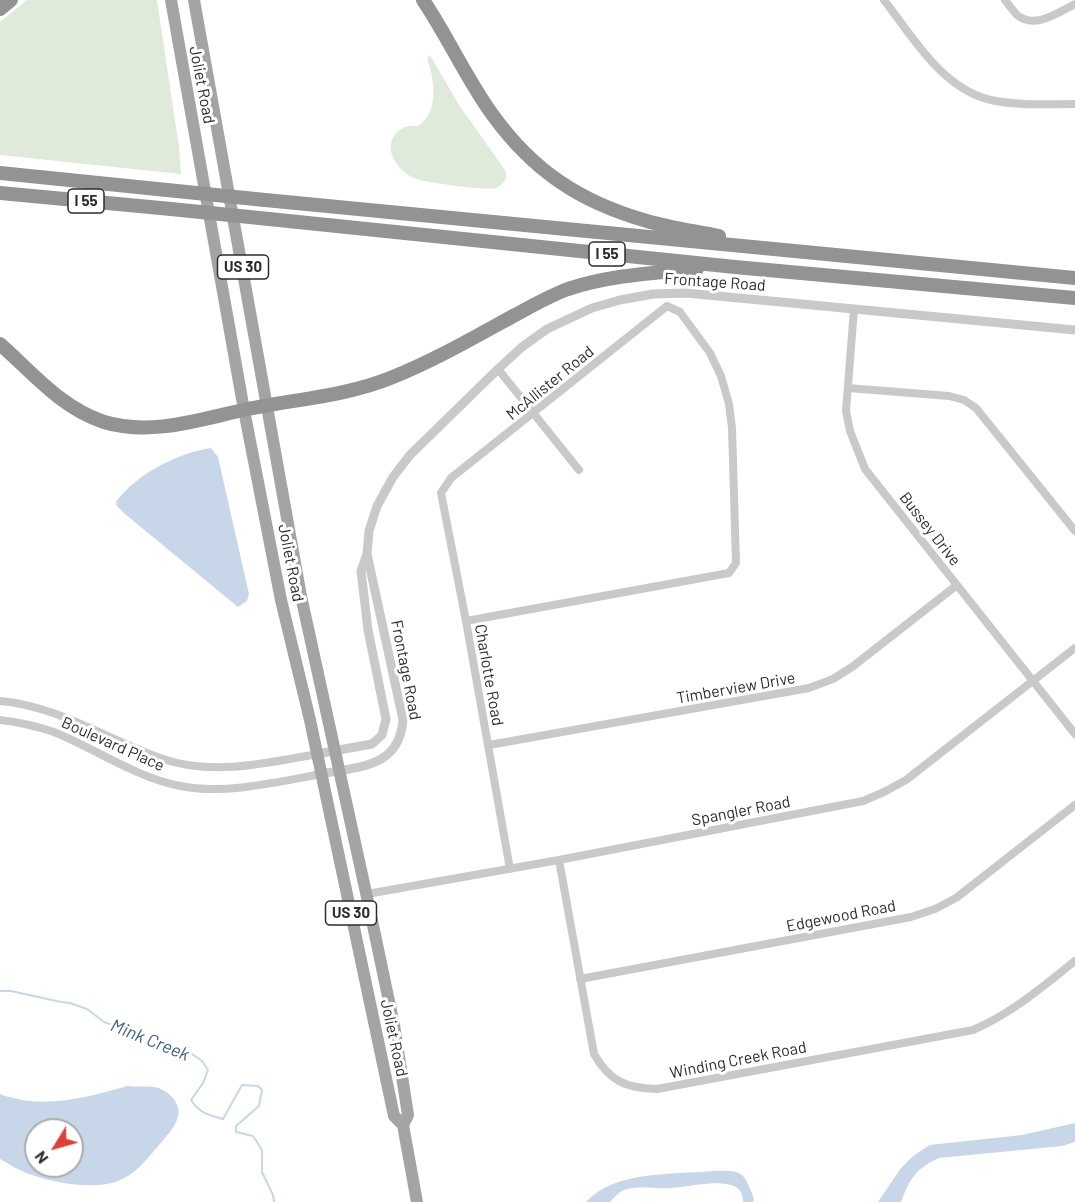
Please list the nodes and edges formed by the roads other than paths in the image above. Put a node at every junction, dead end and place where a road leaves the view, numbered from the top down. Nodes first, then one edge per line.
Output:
1 (11, 0) edge
2 (171, 0) edge
3 (194, 0) edge
4 (423, 0) edge
5 (884, 0) edge
6 (1005, 0) edge
7 (1075, 4) edge
8 (0, 9) edge
9 (1075, 104) edge
10 (0, 173) edge
11 (0, 193) edge
12 (789, 249) junction
13 (735, 267) junction
14 (1075, 278) edge
15 (1075, 298) edge
16 (854, 309) junction
17 (1075, 330) edge
18 (0, 344) edge
19 (498, 369) junction
20 (848, 387) junction
21 (268, 406) junction
22 (244, 410) junction
23 (534, 414) junction
24 (579, 470) dead end
25 (444, 487) joint
26 (1075, 531) edge
27 (367, 554) junction
28 (957, 585) junction
29 (466, 621) junction
30 (1075, 648) edge
31 (1034, 681) junction
32 (0, 701) edge
33 (0, 720) edge
34 (1075, 734) edge
35 (489, 745) junction
36 (335, 752) junction
37 (317, 754) junction
38 (339, 770) junction
39 (321, 774) junction
40 (1075, 806) edge
41 (559, 860) junction
42 (510, 869) junction
43 (367, 894) junction
44 (1075, 962) edge
45 (580, 979) junction
46 (403, 1125) junction
47 (417, 1202) edge

1 - 8 highway
2 - 22 main road, Joliet Road / US 30
3 - 21 main road, Joliet Road / US 30
4 - 12 highway
5 - 9 street
6 - 7 street
10 - 12 highway, I 55, bridge
11 - 13 highway, I 55, bridge
12 - 14 highway, I 55
13 - 15 highway, I 55
13 - 21 highway
16 - 17 street, Frontage Road
16 - 19 street, Frontage Road
16 - 20 street, Bussey Drive
18 - 22 highway
19 - 23 street
19 - 27 street, Frontage Road
20 - 26 street
20 - 28 street, Bussey Drive
21 - 22 highway
21 - 36 main road, Joliet Road / US 30
22 - 37 main road, Joliet Road / US 30
23 - 24 street
23 - 25 street, McAllister Road
23 - 29 street, McAllister Road
25 - 29 street, Charlotte Road
27 - 36 street, Frontage Road
27 - 38 street, Frontage Road
28 - 31 street, Bussey Drive
28 - 35 street, Timberview Drive
29 - 35 street, Charlotte Road
30 - 31 street, Spangler Road
31 - 34 street, Bussey Drive
31 - 41 street, Spangler Road
32 - 37 street, Boulevard Place
33 - 39 street, Boulevard Place
35 - 42 street, Charlotte Road
36 - 37 street, Frontage Road
36 - 38 main road, Joliet Road / US 30
37 - 39 main road, Joliet Road / US 30
38 - 39 street, Frontage Road
38 - 43 main road, Joliet Road / US 30
39 - 46 main road, Joliet Road / US 30
40 - 45 street, Edgewood Road
41 - 42 street, Spangler Road
41 - 45 street, Winding Creek Road
42 - 43 street, Spangler Road
43 - 46 main road, Joliet Road / US 30
44 - 45 street, Winding Creek Road
46 - 47 main road, Joliet Road / US 30

